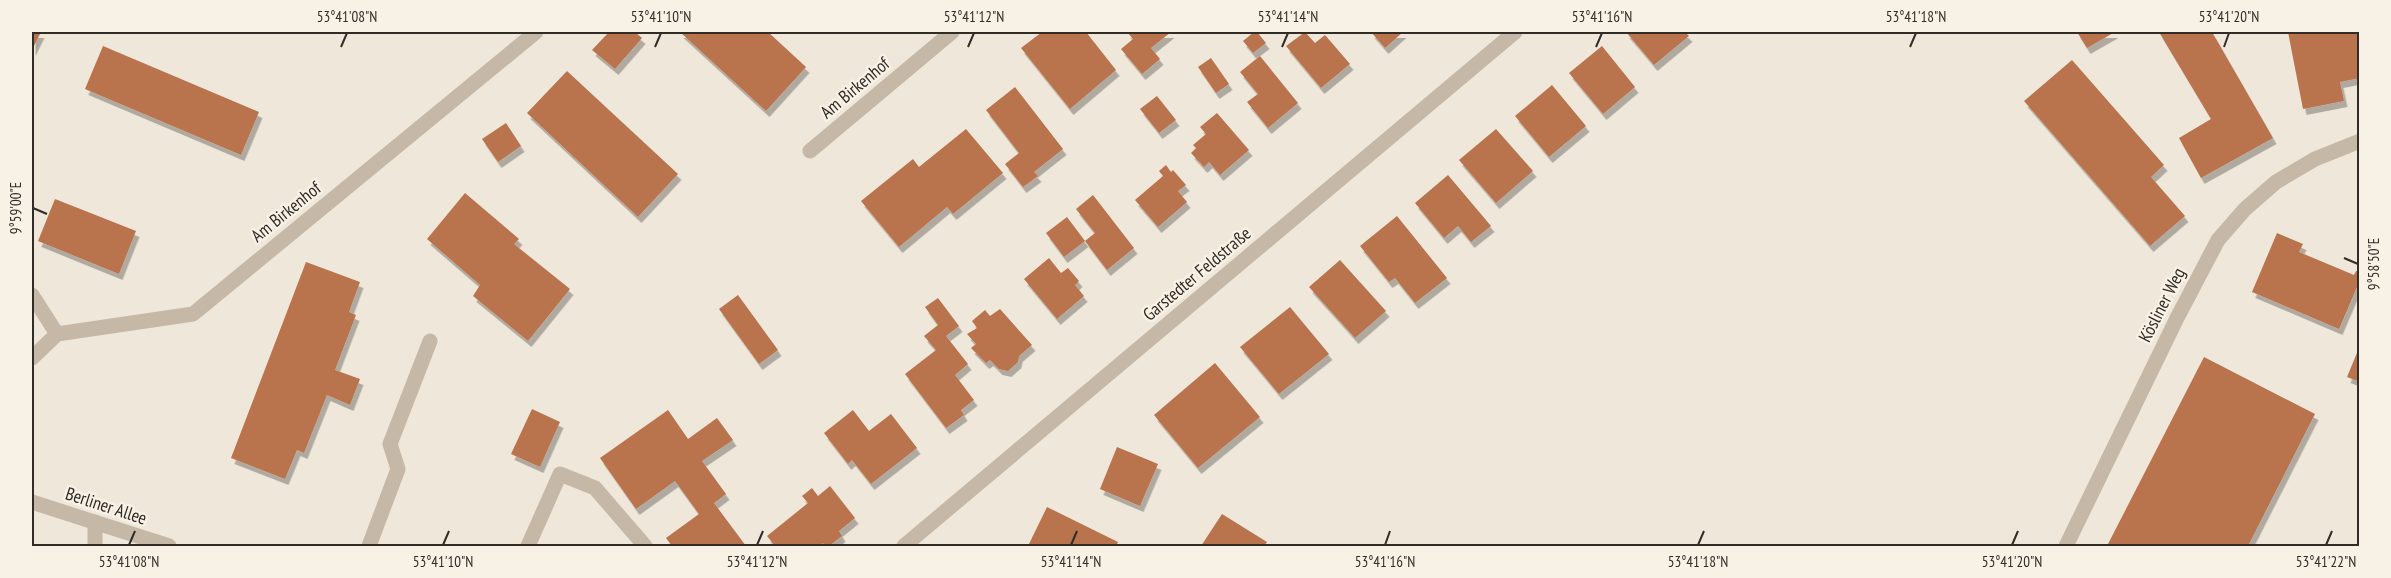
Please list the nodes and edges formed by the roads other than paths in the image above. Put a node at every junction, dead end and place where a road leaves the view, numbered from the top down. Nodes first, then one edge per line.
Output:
1 (536, 32) edge
2 (952, 32) edge
3 (1515, 32) edge
4 (2360, 141) edge
5 (810, 151) dead end
6 (32, 295) edge
7 (57, 334) junction
8 (430, 341) dead end
9 (32, 358) edge
10 (32, 502) edge
11 (95, 522) junction
12 (95, 546) edge
13 (169, 546) edge
14 (369, 546) edge
15 (528, 546) edge
16 (645, 546) edge
17 (904, 546) edge
18 (2066, 546) edge

1 - 7 street, Am Birkenhof
2 - 5 street, Am Birkenhof
3 - 17 street, Garstedter Feldstraße
4 - 18 street, Kösliner Weg
6 - 7 street
7 - 9 street
8 - 14 street
10 - 11 street, Berliner Allee
11 - 12 street
11 - 13 street, Berliner Allee
15 - 16 street

